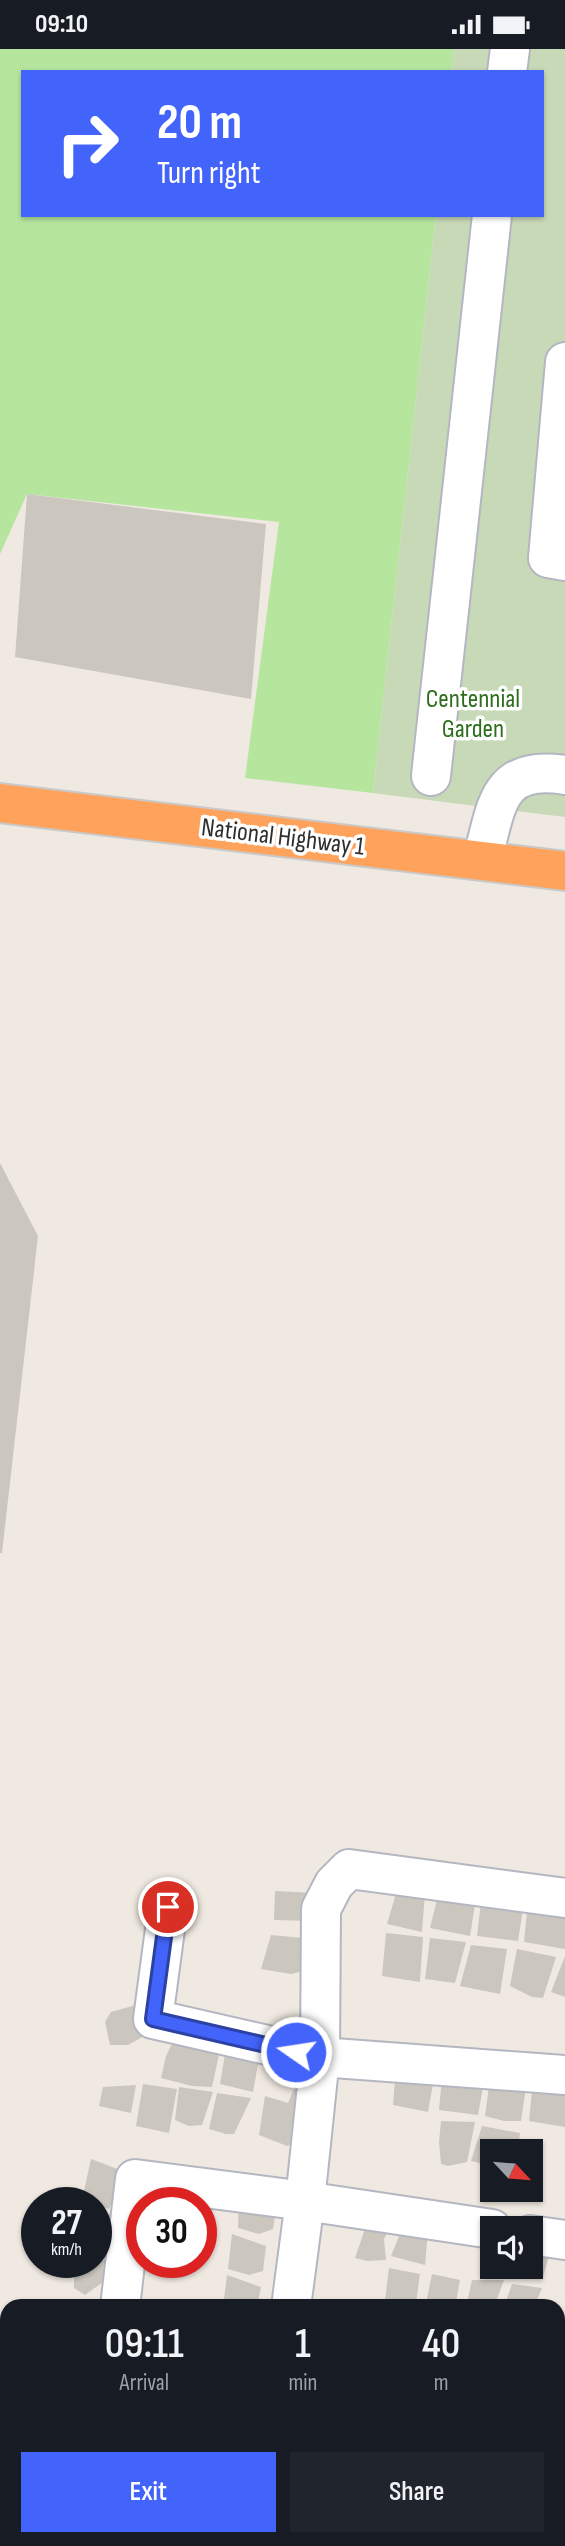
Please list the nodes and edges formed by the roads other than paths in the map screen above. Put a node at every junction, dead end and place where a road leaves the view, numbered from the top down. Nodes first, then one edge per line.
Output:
1 (510, 49) edge
2 (507, 70) edge
3 (492, 217) edge
4 (565, 362) edge
5 (565, 561) edge
6 (565, 775) edge
7 (431, 776) dead end
8 (0, 803) edge
9 (482, 860) junction
10 (565, 871) edge
11 (565, 1898) edge
12 (168, 1907) dead end
13 (320, 2057) junction
14 (565, 2075) edge
15 (305, 2201) junction
16 (480, 2227) edge
17 (543, 2237) edge
18 (565, 2240) edge
19 (121, 2299) edge
20 (292, 2299) edge

1 - 2 street
3 - 7 street
4 - 5 street
6 - 9 street
8 - 9 highway, National Highway 1
9 - 10 highway, National Highway 1
11 - 13 street
12 - 13 street
13 - 14 street
13 - 15 street
15 - 16 street
15 - 19 street
15 - 20 street
17 - 18 street

